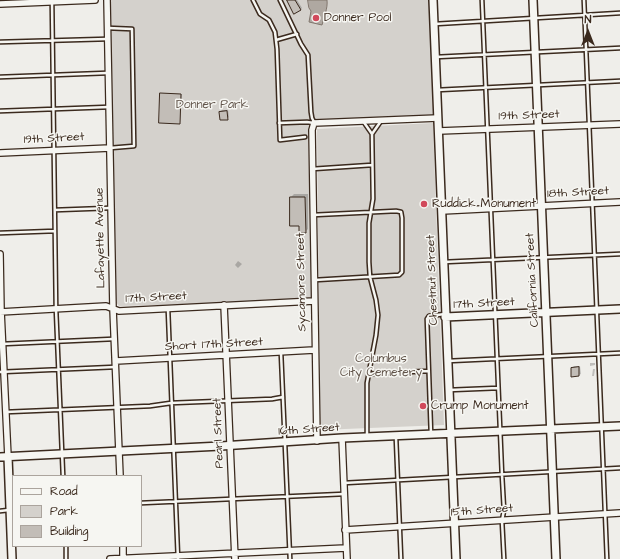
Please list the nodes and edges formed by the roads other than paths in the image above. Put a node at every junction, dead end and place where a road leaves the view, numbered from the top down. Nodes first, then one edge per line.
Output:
1 (95, 0) edge
2 (107, 0) edge
3 (253, 0) edge
4 (280, 0) edge
5 (433, 0) edge
6 (482, 0) edge
7 (533, 0) edge
8 (584, 0) edge
9 (52, 1) edge
10 (0, 4) edge
11 (620, 13) edge
12 (584, 15) junction
13 (534, 18) junction
14 (483, 21) junction
15 (434, 24) junction
16 (108, 28) junction
17 (297, 34) junction
18 (108, 39) junction
19 (52, 40) junction
20 (276, 40) junction
21 (0, 42) edge
22 (620, 48) edge
23 (586, 49) junction
24 (535, 53) junction
25 (484, 55) junction
26 (436, 58) junction
27 (109, 73) junction
28 (53, 75) junction
29 (0, 77) edge
30 (620, 81) edge
31 (587, 84) junction
32 (536, 86) junction
33 (486, 88) junction
34 (437, 90) junction
35 (109, 107) junction
36 (53, 109) junction
37 (0, 111) edge
38 (438, 118) junction
39 (382, 120) junction
40 (363, 121) junction
41 (279, 123) junction
42 (314, 123) junction
43 (620, 124) edge
44 (589, 125) junction
45 (538, 127) junction
46 (488, 129) junction
47 (438, 131) junction
48 (372, 134) junction
49 (305, 137) dead end
50 (110, 148) junction
51 (54, 150) junction
52 (0, 153) edge
53 (372, 165) junction
54 (312, 169) junction
55 (620, 202) edge
56 (591, 204) junction
57 (541, 206) junction
58 (111, 207) junction
59 (492, 208) junction
60 (55, 210) junction
61 (372, 211) junction
62 (442, 211) junction
63 (312, 214) junction
64 (55, 231) junction
65 (0, 233) edge
66 (0, 254) edge
67 (620, 254) edge
68 (595, 255) junction
69 (544, 258) junction
70 (493, 260) junction
71 (444, 262) junction
72 (370, 278) junction
73 (314, 280) junction
74 (314, 301) junction
75 (224, 306) junction
76 (168, 308) junction
77 (56, 309) junction
78 (113, 309) junction
79 (620, 309) edge
80 (597, 310) junction
81 (0, 312) edge
82 (546, 312) junction
83 (496, 315) junction
84 (445, 316) junction
85 (114, 339) junction
86 (57, 342) junction
87 (1, 344) edge
88 (314, 350) junction
89 (281, 352) junction
90 (620, 353) edge
91 (226, 355) junction
92 (598, 355) junction
93 (548, 356) junction
94 (169, 358) junction
95 (497, 358) junction
96 (448, 361) junction
97 (116, 364) junction
98 (59, 370) junction
99 (428, 371) junction
100 (2, 372) edge
101 (369, 374) junction
102 (498, 388) junction
103 (449, 390) junction
104 (283, 397) junction
105 (228, 401) junction
106 (171, 403) junction
107 (117, 406) junction
108 (60, 408) junction
109 (5, 412) junction
110 (620, 426) edge
111 (601, 427) junction
112 (551, 429) junction
113 (500, 432) junction
114 (451, 434) junction
115 (431, 435) junction
116 (396, 436) junction
117 (367, 437) junction
118 (342, 438) junction
119 (316, 441) junction
120 (285, 442) junction
121 (230, 446) junction
122 (173, 449) junction
123 (119, 451) junction
124 (62, 454) junction
125 (4, 457) edge
126 (620, 468) edge
127 (602, 469) junction
128 (552, 472) junction
129 (63, 475) edge
130 (120, 475) edge
131 (502, 475) junction
132 (453, 478) junction
133 (398, 480) junction
134 (343, 484) junction
135 (344, 494) junction
136 (287, 496) junction
137 (232, 499) junction
138 (176, 502) junction
139 (142, 503) edge
140 (0, 510) edge
141 (11, 510) edge
142 (620, 513) edge
143 (605, 514) junction
144 (554, 517) junction
145 (502, 521) junction
146 (454, 524) junction
147 (400, 527) junction
148 (345, 530) junction
149 (66, 547) edge
150 (123, 547) edge
151 (346, 548) junction
152 (289, 551) junction
153 (235, 556) edge
154 (178, 558) edge
155 (12, 559) edge
156 (66, 559) edge
157 (110, 559) edge
158 (123, 559) edge
159 (290, 559) edge
160 (346, 559) edge
161 (401, 559) edge
162 (456, 559) edge
163 (504, 559) edge
164 (556, 559) edge
165 (607, 559) edge

1 - 9 street
2 - 16 street, Lafayette Avenue
3 - 20 lane
4 - 17 lane
5 - 15 street, Chestnut Street
6 - 14 lane
7 - 13 street, California Street
8 - 12 lane
9 - 10 street
9 - 19 lane
11 - 12 lane
12 - 13 lane
12 - 23 lane
13 - 14 lane
13 - 24 street, California Street
14 - 15 lane
14 - 25 lane
15 - 26 street, Chestnut Street
16 - 18 street, Lafayette Avenue
16 - 50 lane
17 - 20 lane
17 - 42 lane
18 - 19 lane
18 - 27 street, Lafayette Avenue
19 - 21 lane
19 - 28 lane
20 - 41 lane
22 - 23 lane
23 - 24 lane
23 - 31 lane
24 - 25 lane
24 - 32 street, California Street
25 - 26 lane
25 - 33 lane
26 - 34 street, Chestnut Street
27 - 28 lane
27 - 35 street, Lafayette Avenue
28 - 29 lane
28 - 36 lane
30 - 31 lane
31 - 32 lane
31 - 44 lane
32 - 33 lane
32 - 45 street, California Street
33 - 34 lane
33 - 46 lane
34 - 38 street, Chestnut Street
35 - 36 lane
35 - 50 street, Lafayette Avenue
36 - 37 lane
36 - 51 lane
38 - 39 street
38 - 47 street, Chestnut Street
39 - 40 street
39 - 48 lane
40 - 42 street
40 - 48 lane
41 - 42 lane
41 - 49 lane
42 - 54 street, Sycamore Street
43 - 44 street, 19th Street
44 - 45 street, 19th Street
44 - 56 lane
45 - 46 street, 19th Street
45 - 57 street, California Street
46 - 47 street, 19th Street
46 - 59 lane
47 - 62 street, Chestnut Street
48 - 53 lane
50 - 51 street, 19th Street
50 - 58 street, Lafayette Avenue
51 - 52 street, 19th Street
51 - 60 lane
53 - 54 lane
53 - 61 lane
54 - 63 street, Sycamore Street
55 - 56 street, 18th Street
56 - 57 street, 18th Street
56 - 68 lane
57 - 59 street, 18th Street
57 - 69 street, California Street
58 - 60 lane
58 - 78 street, Lafayette Avenue
59 - 62 street, 18th Street
59 - 70 lane
60 - 64 lane
61 - 63 lane
61 - 72 lane
61 - 72 lane
62 - 71 street, Chestnut Street
63 - 73 street, Sycamore Street
64 - 65 lane
64 - 77 lane
66 - 81 street
67 - 68 lane
68 - 69 lane
68 - 80 lane
69 - 70 lane
69 - 82 street, California Street
70 - 71 lane
70 - 83 lane
71 - 84 street, Chestnut Street
72 - 73 lane
72 - 101 lane
73 - 74 street, Sycamore Street
74 - 75 street, 17th Street
74 - 88 street, Sycamore Street
75 - 76 street, 17th Street
75 - 91 street, Pearl Street
76 - 78 street, 17th Street
76 - 94 lane
77 - 78 street, 17th Street
77 - 81 street, 17th Street
77 - 86 lane
78 - 85 street, Lafayette Avenue
79 - 80 street, 17th Street
80 - 82 street, 17th Street
80 - 92 lane
81 - 87 street
82 - 83 street, 17th Street
82 - 93 street, California Street
83 - 84 street, 17th Street
83 - 95 lane
84 - 96 street, Chestnut Street
84 - 99 lane
85 - 86 lane
85 - 97 street, Lafayette Avenue
86 - 87 lane
86 - 98 lane
87 - 100 street
88 - 89 street, Short 17th Street
88 - 119 street, Sycamore Street
89 - 91 street, Short 17th Street
89 - 104 lane
90 - 92 lane
91 - 94 street, Short 17th Street
91 - 105 street, Pearl Street
92 - 93 lane
92 - 111 lane
93 - 95 lane
93 - 112 street, California Street
94 - 97 street, Short 17th Street
94 - 106 lane
95 - 96 lane
95 - 102 lane
96 - 103 street, Chestnut Street
97 - 98 lane
97 - 107 street, Lafayette Avenue
98 - 100 lane
98 - 108 lane
99 - 101 lane
99 - 115 lane
100 - 109 street
101 - 117 lane
102 - 103 lane
102 - 113 lane
103 - 114 street, Chestnut Street
104 - 105 lane
104 - 120 lane
105 - 106 lane
105 - 121 street, Pearl Street
106 - 107 lane
106 - 122 lane
107 - 108 lane
107 - 123 street, Lafayette Avenue
108 - 109 lane
108 - 124 lane
109 - 125 street
110 - 111 street, 16th Street
111 - 112 street, 16th Street
111 - 127 lane
112 - 113 street, 16th Street
112 - 128 street, California Street
113 - 114 street, 16th Street
113 - 131 lane
114 - 115 street, 16th Street
114 - 132 street, Chestnut Street
115 - 116 street, 16th Street
116 - 117 street, 16th Street
116 - 133 lane
117 - 118 street, 16th Street
118 - 119 street, 16th Street
118 - 134 street
119 - 120 street, 16th Street
120 - 121 street, 16th Street
120 - 136 lane
121 - 122 street, 16th Street
121 - 137 street, Pearl Street
122 - 123 street, 16th Street
122 - 138 lane
123 - 124 street, 16th Street
123 - 130 street, Lafayette Avenue
124 - 125 street, 16th Street
124 - 129 lane
125 - 141 street
126 - 127 lane
127 - 128 lane
127 - 143 lane
128 - 131 lane
128 - 144 street, California Street
131 - 132 lane
131 - 145 lane
132 - 133 lane
132 - 146 street, Chestnut Street
133 - 134 lane
133 - 147 lane
134 - 135 street
135 - 136 lane
135 - 148 street
136 - 137 lane
136 - 152 lane
137 - 138 lane
137 - 153 street, Pearl Street
138 - 139 lane
138 - 154 lane
140 - 141 lane
141 - 155 street
142 - 143 street, 15th Street
143 - 144 street, 15th Street
143 - 165 lane
144 - 145 street, 15th Street
144 - 164 street, California Street
145 - 146 street, 15th Street
145 - 163 lane
146 - 147 street, 15th Street
146 - 162 street, Chestnut Street
147 - 148 street, 15th Street
147 - 161 lane
148 - 151 street
149 - 156 lane
150 - 158 street
151 - 152 street
151 - 160 street
152 - 153 street
152 - 159 lane
153 - 154 street
154 - 158 street
157 - 158 street

